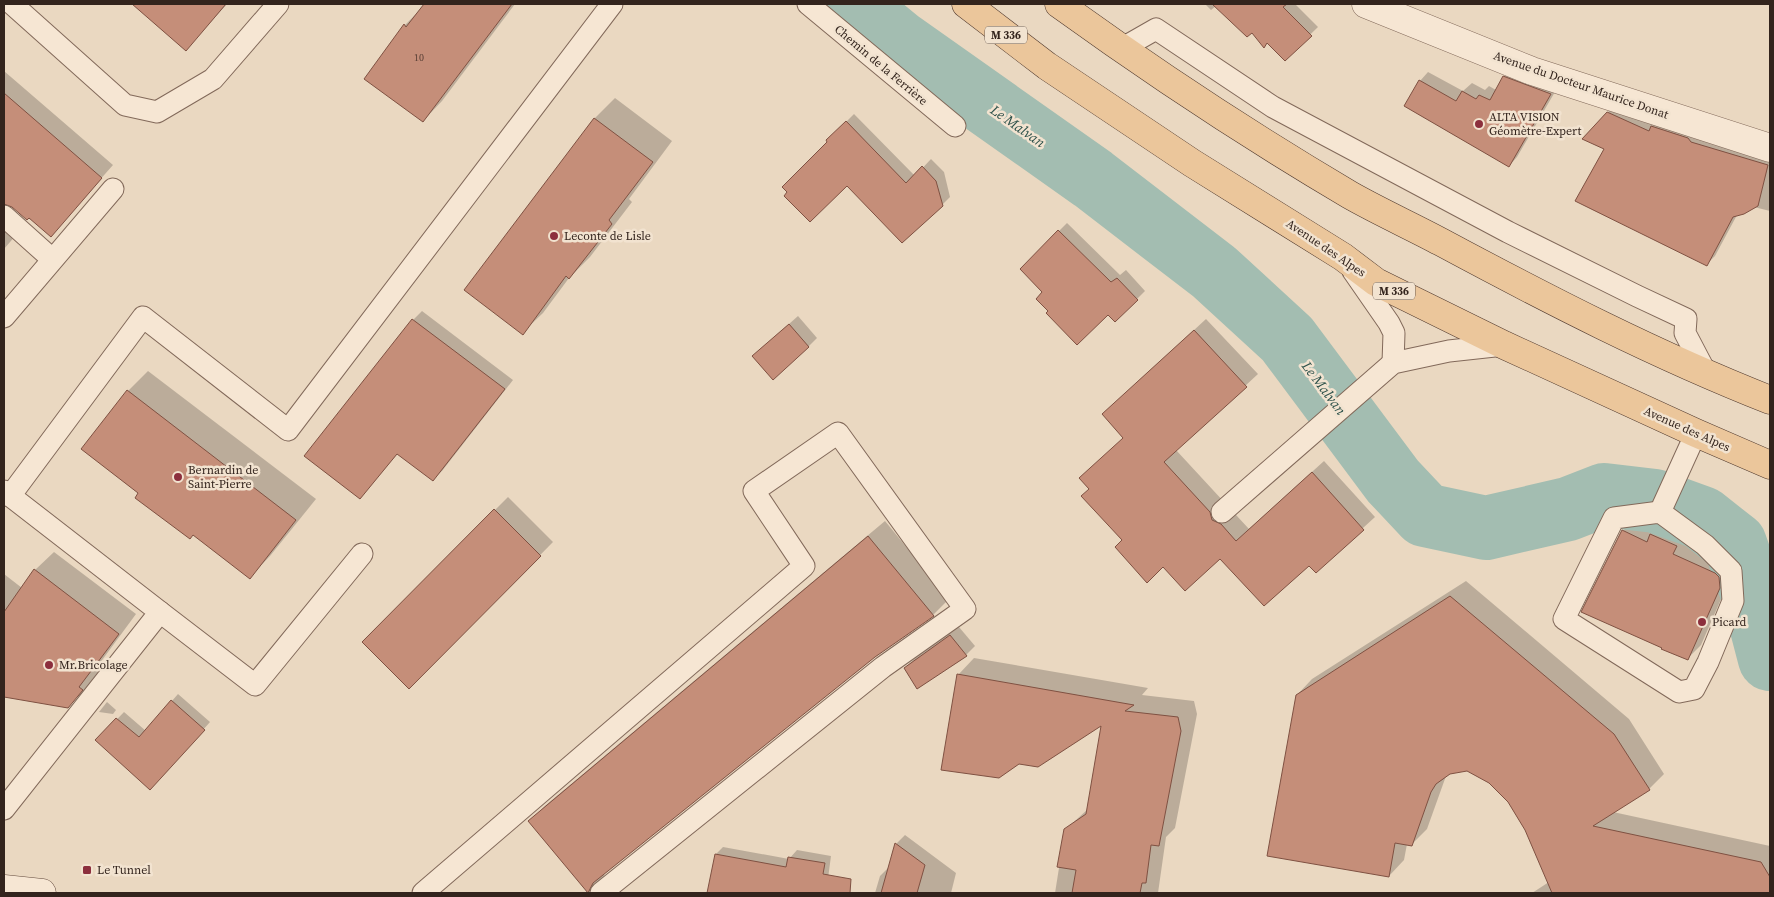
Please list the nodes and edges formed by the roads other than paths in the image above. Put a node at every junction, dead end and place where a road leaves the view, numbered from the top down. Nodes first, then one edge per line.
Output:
1 (12, 4) edge
2 (278, 4) edge
3 (612, 4) edge
4 (808, 4) edge
5 (966, 4) edge
6 (1059, 4) edge
7 (1366, 4) edge
8 (1121, 49) junction
9 (955, 126) dead end
10 (1770, 148) edge
11 (113, 189) dead end
12 (4, 216) edge
13 (1343, 257) junction
14 (52, 259) junction
15 (4, 317) edge
16 (1504, 345) junction
17 (1386, 370) junction
18 (1706, 373) junction
19 (1770, 400) edge
20 (1696, 433) junction
21 (1770, 464) edge
22 (7, 493) edge
23 (1222, 512) dead end
24 (1660, 512) junction
25 (362, 554) dead end
26 (160, 612) junction
27 (4, 809) edge
28 (4, 879) edge
29 (4, 890) edge
30 (41, 893) edge
31 (423, 893) edge
32 (601, 893) edge

1 - 2 lane
3 - 22 lane
4 - 9 lane, Chemin de la Ferrière
5 - 13 main road, Avenue des Alpes / M 336
6 - 8 main road
7 - 10 street, Avenue du Docteur Maurice Donat
8 - 18 main road
8 - 18 lane
11 - 14 lane
12 - 14 lane
13 - 16 main road, Avenue des Alpes / M 336
13 - 17 lane
14 - 15 lane
16 - 17 lane
16 - 20 main road, Avenue des Alpes / M 336
17 - 23 lane
18 - 19 main road
20 - 21 main road, Avenue des Alpes / M 336
20 - 24 lane
22 - 26 lane
24 - 24 lane
25 - 26 lane
26 - 27 lane
28 - 30 street
29 - 30 street
31 - 32 lane

